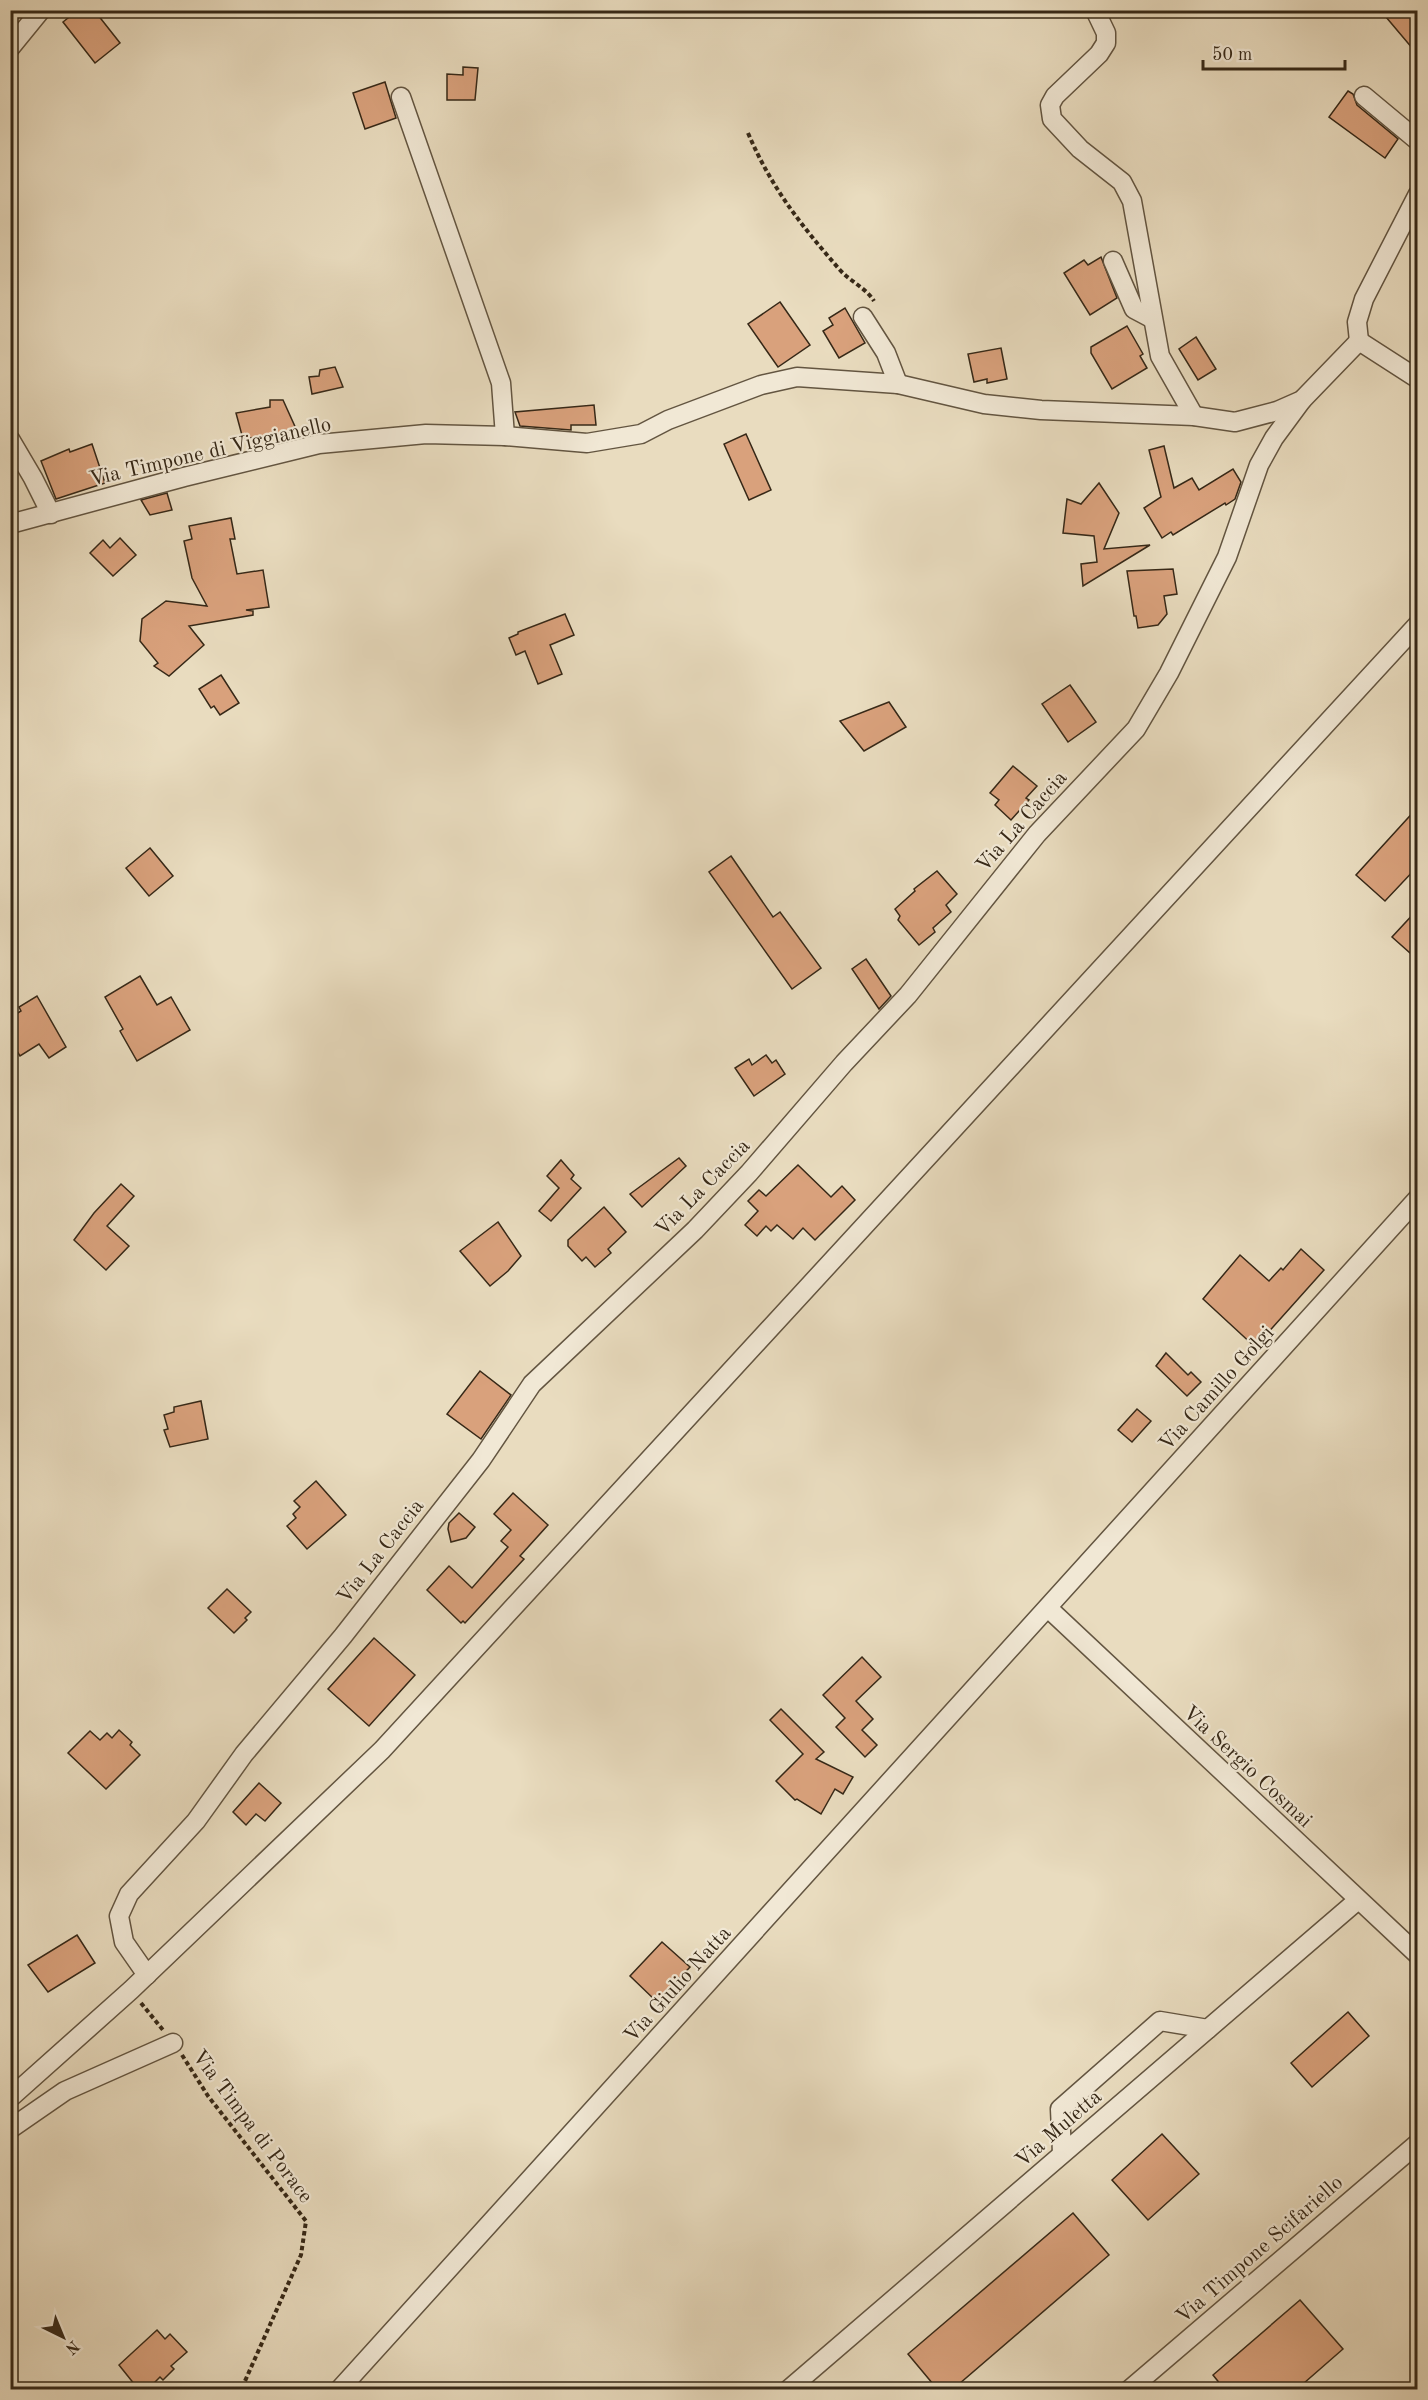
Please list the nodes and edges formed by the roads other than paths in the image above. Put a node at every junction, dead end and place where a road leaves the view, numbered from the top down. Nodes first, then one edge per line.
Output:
1 (41, 10) edge
2 (1095, 10) edge
3 (10, 48) edge
4 (1364, 96) dead end
5 (401, 97) dead end
6 (1418, 141) edge
7 (1418, 194) edge
8 (1113, 261) dead end
9 (869, 310) road end
10 (1151, 318) junction
11 (1359, 341) junction
12 (1418, 379) edge
13 (898, 384) junction
14 (1302, 400) junction
15 (1194, 416) junction
16 (505, 436) junction
17 (10, 439) edge
18 (51, 514) junction
19 (10, 524) edge
20 (1418, 624) edge
21 (1418, 1198) edge
22 (1048, 1608) junction
23 (1358, 1900) junction
24 (1418, 1955) edge
25 (147, 1975) junction
26 (1208, 2029) junction
27 (173, 2043) road end
28 (10, 2098) edge
29 (10, 2129) edge
30 (1418, 2143) edge
31 (1062, 2153) junction
32 (339, 2390) edge
33 (788, 2390) edge
34 (1129, 2390) edge

1 - 3 street
2 - 10 street
4 - 6 street
5 - 16 street
7 - 11 street
8 - 10 street
9 - 13 street
10 - 15 street
11 - 12 street
11 - 14 street, Via La Caccia
13 - 15 street, Via Timpone di Viggianello
13 - 16 street, Via Timpone di Viggianello
14 - 15 street, Via Timpone di Viggianello
14 - 25 street, Via La Caccia
16 - 18 street, Via Timpone di Viggianello
17 - 18 street
18 - 19 street, Via Timpone di Viggianello
20 - 25 street
21 - 22 street, Via Camillo Golgi
22 - 23 street, Via Sergio Cosmai
22 - 32 street, Via Giulio Natta
23 - 24 street, Via Sergio Cosmai
23 - 26 street, Via Muletta
25 - 28 street
26 - 31 street, Via Muletta
26 - 31 street
27 - 29 street
30 - 34 street, Via Timpone Scifariello
31 - 33 street, Via Muletta

